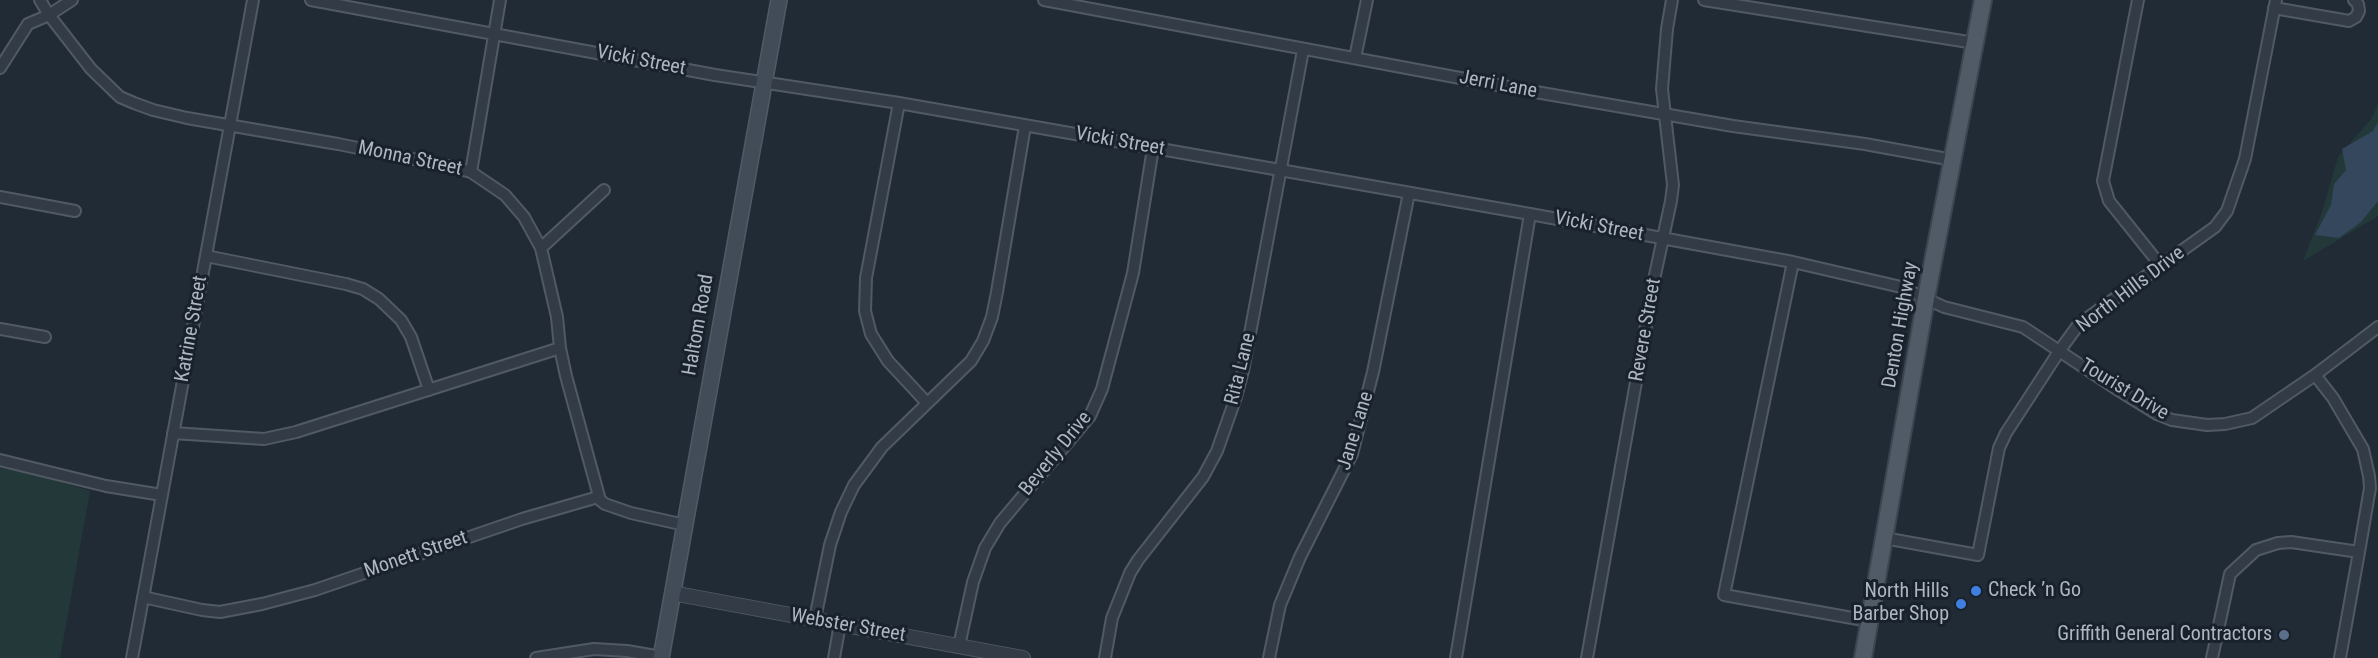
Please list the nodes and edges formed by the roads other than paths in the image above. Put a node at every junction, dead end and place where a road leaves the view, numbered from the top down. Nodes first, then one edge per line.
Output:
1 (40, 0) edge
2 (72, 0) edge
3 (253, 0) edge
4 (311, 0) edge
5 (500, 0) edge
6 (779, 0) edge
7 (1044, 0) edge
8 (1367, 0) edge
9 (1672, 0) edge
10 (1704, 0) edge
11 (1983, 0) edge
12 (2138, 0) edge
13 (2354, 0) edge
14 (2275, 4) edge
15 (49, 15) junction
16 (494, 33) junction
17 (1975, 43) junction
18 (1303, 50) junction
19 (1355, 58) junction
20 (0, 68) edge
21 (765, 83) junction
22 (899, 104) junction
23 (1665, 114) junction
24 (230, 124) junction
25 (1025, 126) junction
26 (1153, 148) junction
27 (1953, 160) junction
28 (1280, 171) junction
29 (471, 172) junction
30 (604, 190) dead end
31 (1409, 193) junction
32 (0, 197) edge
33 (75, 211) dead end
34 (1530, 214) junction
35 (1663, 240) junction
36 (541, 248) junction
37 (206, 256) junction
38 (1793, 262) junction
39 (2161, 266) junction
40 (1926, 298) junction
41 (2378, 327) edge
42 (0, 329) edge
43 (45, 337) dead end
44 (560, 348) junction
45 (2060, 350) junction
46 (2314, 375) junction
47 (429, 390) junction
48 (927, 403) junction
49 (173, 434) junction
50 (0, 460) edge
51 (162, 495) junction
52 (598, 497) junction
53 (685, 525) junction
54 (1884, 538) junction
55 (2359, 552) junction
56 (672, 593) junction
57 (143, 597) junction
58 (815, 619) junction
59 (1869, 621) junction
60 (840, 624) junction
61 (959, 646) junction
62 (661, 657) edge
63 (132, 658) edge
64 (536, 658) edge
65 (834, 658) edge
66 (1023, 658) edge
67 (1105, 658) edge
68 (1269, 658) edge
69 (1456, 658) edge
70 (1587, 658) edge
71 (1863, 658) edge
72 (2212, 658) edge
73 (2340, 658) edge

1 - 15 street, Monna Street
2 - 15 street
3 - 24 street, Katrine Street
4 - 16 street, Vicki Street
5 - 16 street
6 - 21 main road, Haltom Road
7 - 18 street, Jerri Lane
8 - 19 street
9 - 23 street, Revere Street
10 - 17 street
11 - 17 main road, Denton Highway
12 - 39 street
13 - 14 street
14 - 39 street, North Hills Drive
15 - 20 street
15 - 24 street, Monna Street
16 - 21 street, Vicki Street
16 - 29 street
17 - 27 main road, Denton Highway
18 - 19 street, Jerri Lane
18 - 28 street, Rita Lane
19 - 23 street, Jerri Lane
21 - 22 street, Vicki Street
21 - 53 main road, Haltom Road
22 - 25 street, Vicki Street
22 - 48 street
23 - 27 street, Jerri Lane
23 - 35 street, Revere Street
24 - 29 street, Monna Street
24 - 37 street, Katrine Street
25 - 26 street, Vicki Street
25 - 48 street
26 - 28 street, Vicki Street
26 - 61 street, Beverly Drive
27 - 40 main road, Denton Highway
28 - 31 street, Vicki Street
28 - 67 street, Rita Lane
29 - 36 street, Monna Street
30 - 36 street
31 - 34 street, Vicki Street
31 - 68 street, Jane Lane
32 - 33 street
34 - 35 street, Vicki Street
34 - 69 street
35 - 38 street, Vicki Street
35 - 70 street, Revere Street
36 - 44 street, Monna Street
37 - 47 street
37 - 49 street, Katrine Street
38 - 40 street, Vicki Street
38 - 59 street
39 - 45 street, North Hills Drive
40 - 45 street, Tourist Drive
40 - 54 main road, Denton Highway
41 - 46 street, Tourist Drive
42 - 43 street
44 - 47 street
44 - 52 street, Monna Street
45 - 46 street, Tourist Drive
45 - 54 street, North Hills Drive
46 - 55 street
47 - 49 street
48 - 58 street
49 - 51 street, Katrine Street
50 - 51 street
51 - 57 street, Katrine Street
52 - 53 street
52 - 57 street, Monett Street
53 - 56 main road, Haltom Road
54 - 59 main road, Denton Highway
55 - 72 street
55 - 73 street
56 - 58 street, Webster Street
56 - 62 main road, Haltom Road
57 - 63 street, Katrine Street
58 - 60 street, Webster Street
59 - 71 main road, Denton Highway
60 - 61 street, Webster Street
60 - 65 street
61 - 66 street, Webster Street
62 - 64 street

